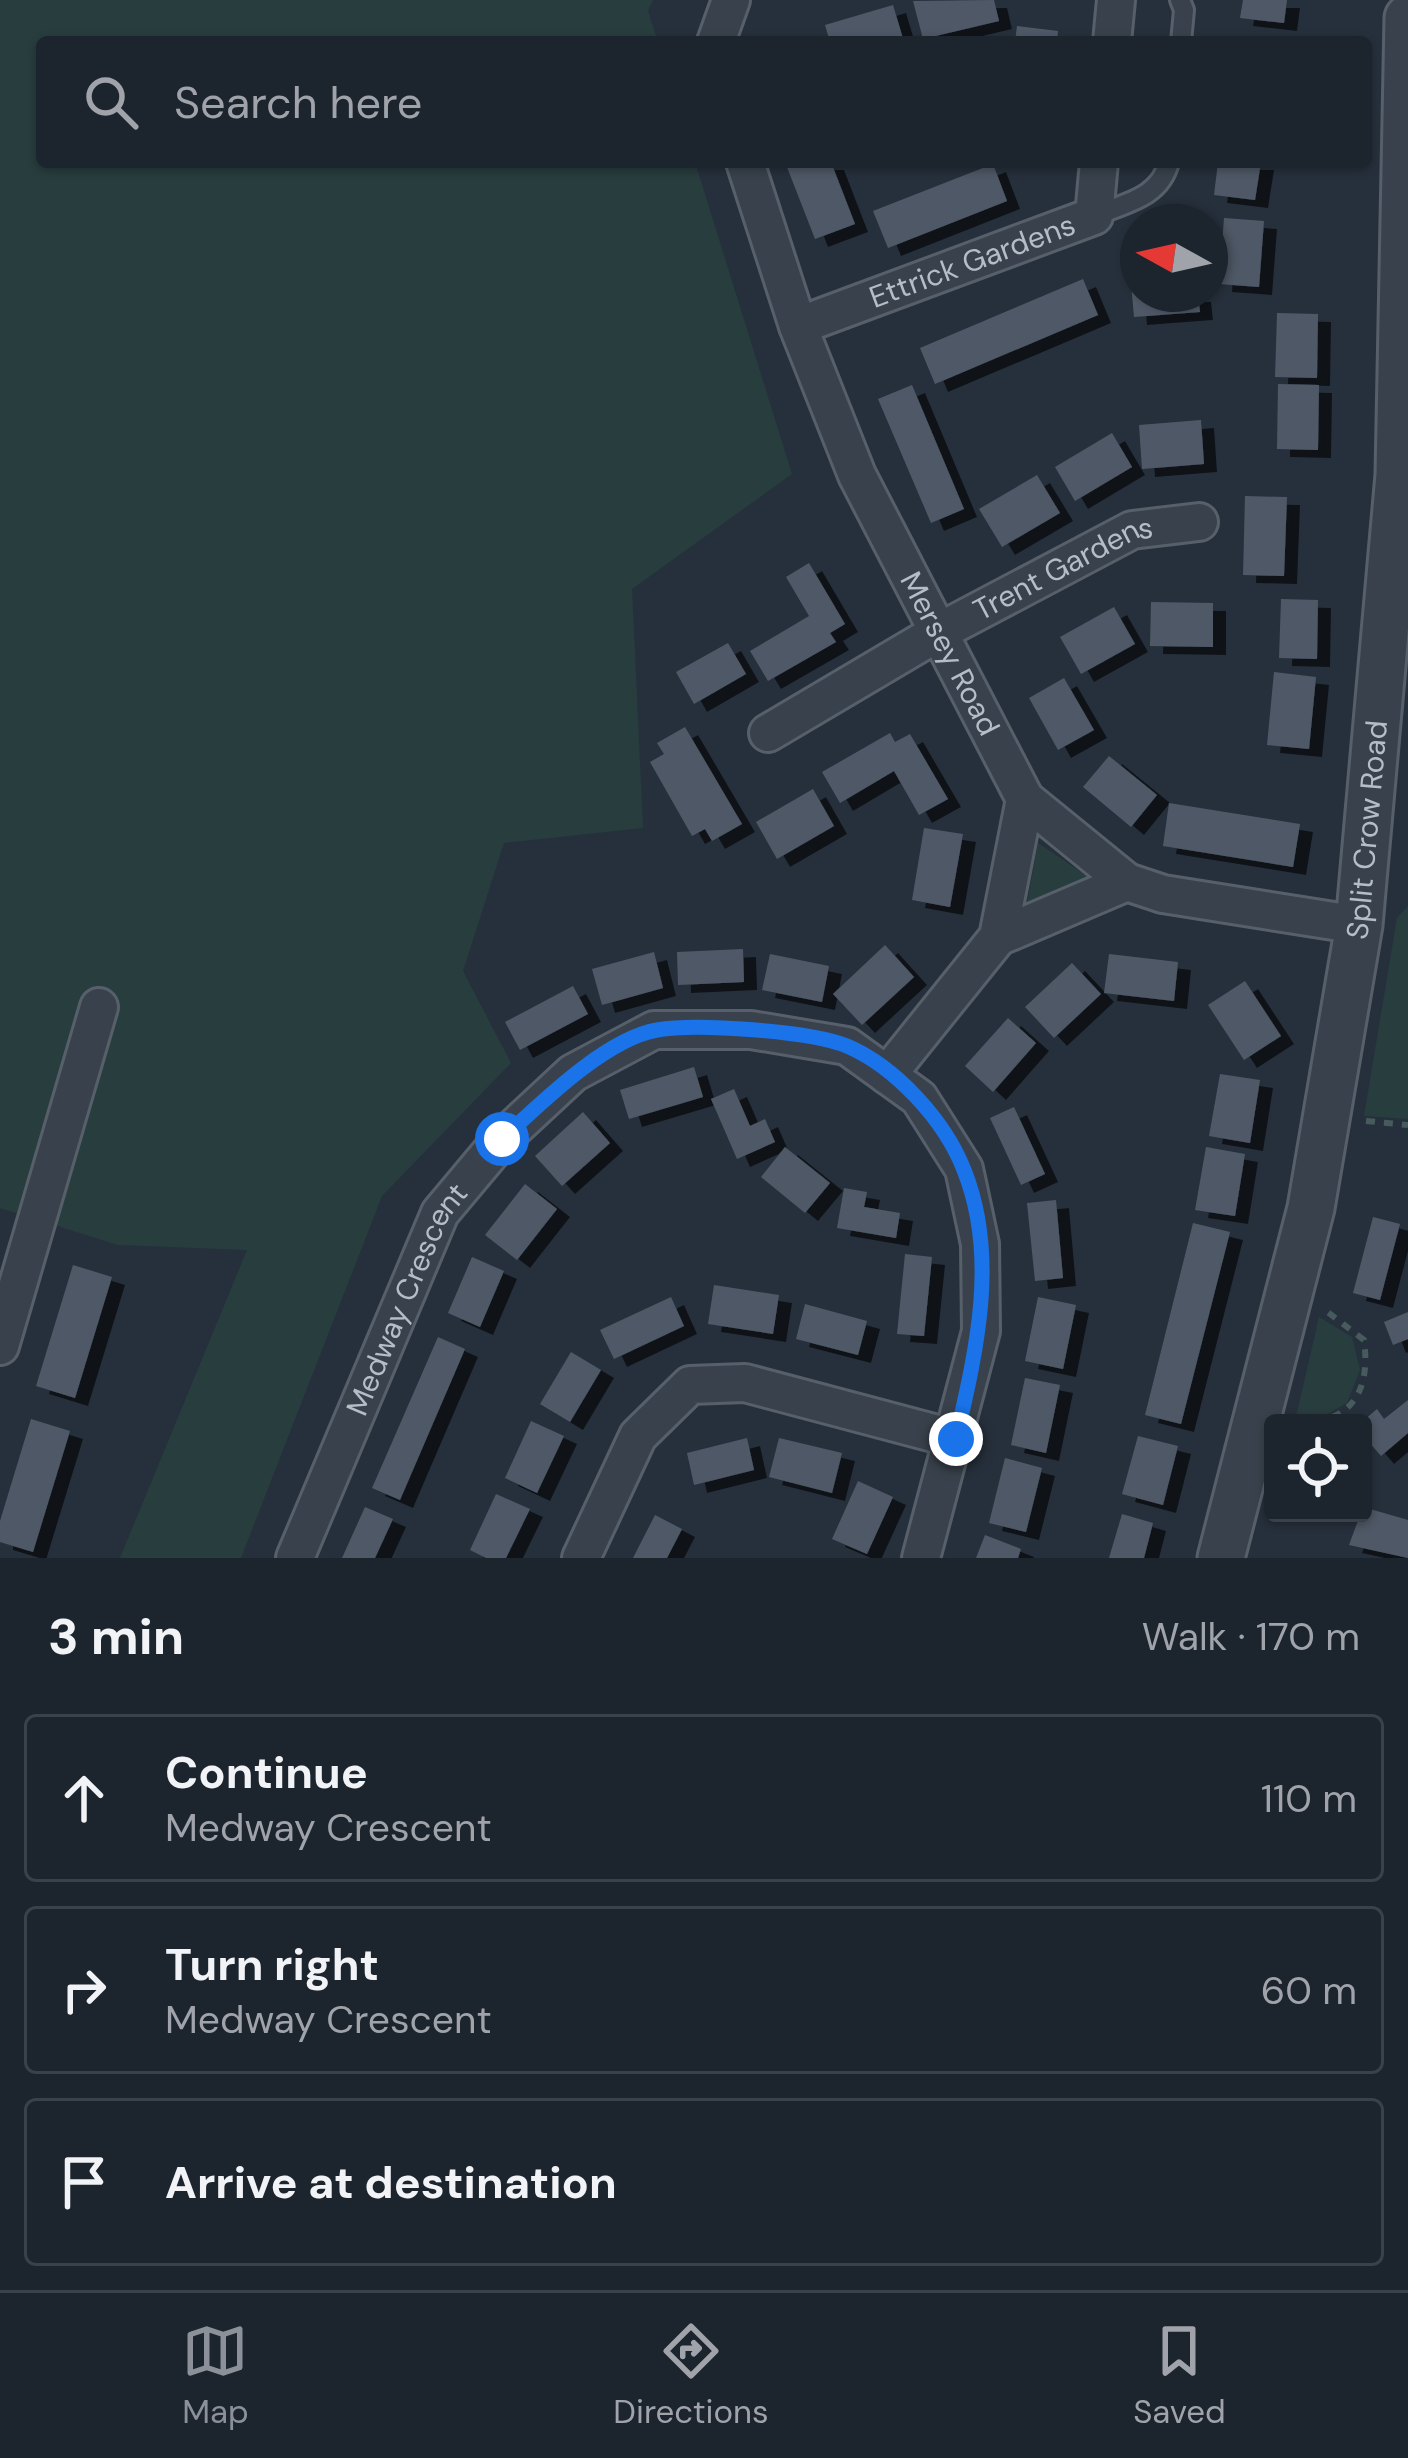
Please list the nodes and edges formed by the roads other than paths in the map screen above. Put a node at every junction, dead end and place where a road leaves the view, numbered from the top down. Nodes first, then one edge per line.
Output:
1 (730, 0) edge
2 (1116, 0) edge
3 (1180, 0) edge
4 (1408, 18) edge
5 (718, 36) edge
6 (1113, 36) edge
7 (1181, 36) edge
8 (747, 168) edge
9 (1099, 168) edge
10 (1167, 168) edge
11 (1094, 216) junction
12 (1406, 270) edge
13 (798, 326) junction
14 (1199, 522) dead end
15 (938, 633) junction
16 (768, 733) dead end
17 (1025, 799) junction
18 (1388, 846) edge
19 (1127, 881) junction
20 (1359, 925) junction
21 (998, 937) junction
22 (99, 1006) dead end
23 (887, 1075) junction
24 (0, 1346) edge
25 (956, 1439) junction
26 (295, 1558) edge
27 (581, 1558) edge
28 (921, 1558) edge
29 (1221, 1558) edge

1 - 5 street
2 - 6 street
3 - 7 lane
4 - 12 street, Split Crow Road
8 - 13 street, Mersey Road
9 - 11 street, Ettrick Gardens
10 - 11 lane
11 - 13 street, Ettrick Gardens
12 - 18 street, Split Crow Road
13 - 15 street, Mersey Road
14 - 15 street, Trent Gardens
15 - 16 street, Trent Gardens
15 - 17 street, Mersey Road
17 - 19 street, Mersey Road
17 - 21 street
18 - 20 street, Split Crow Road
19 - 20 street, Mersey Road
19 - 21 street
20 - 29 street, Split Crow Road
21 - 23 street
22 - 24 street
23 - 25 street, Medway Crescent
23 - 26 street, Medway Crescent
25 - 27 street
25 - 28 street, Medway Crescent

